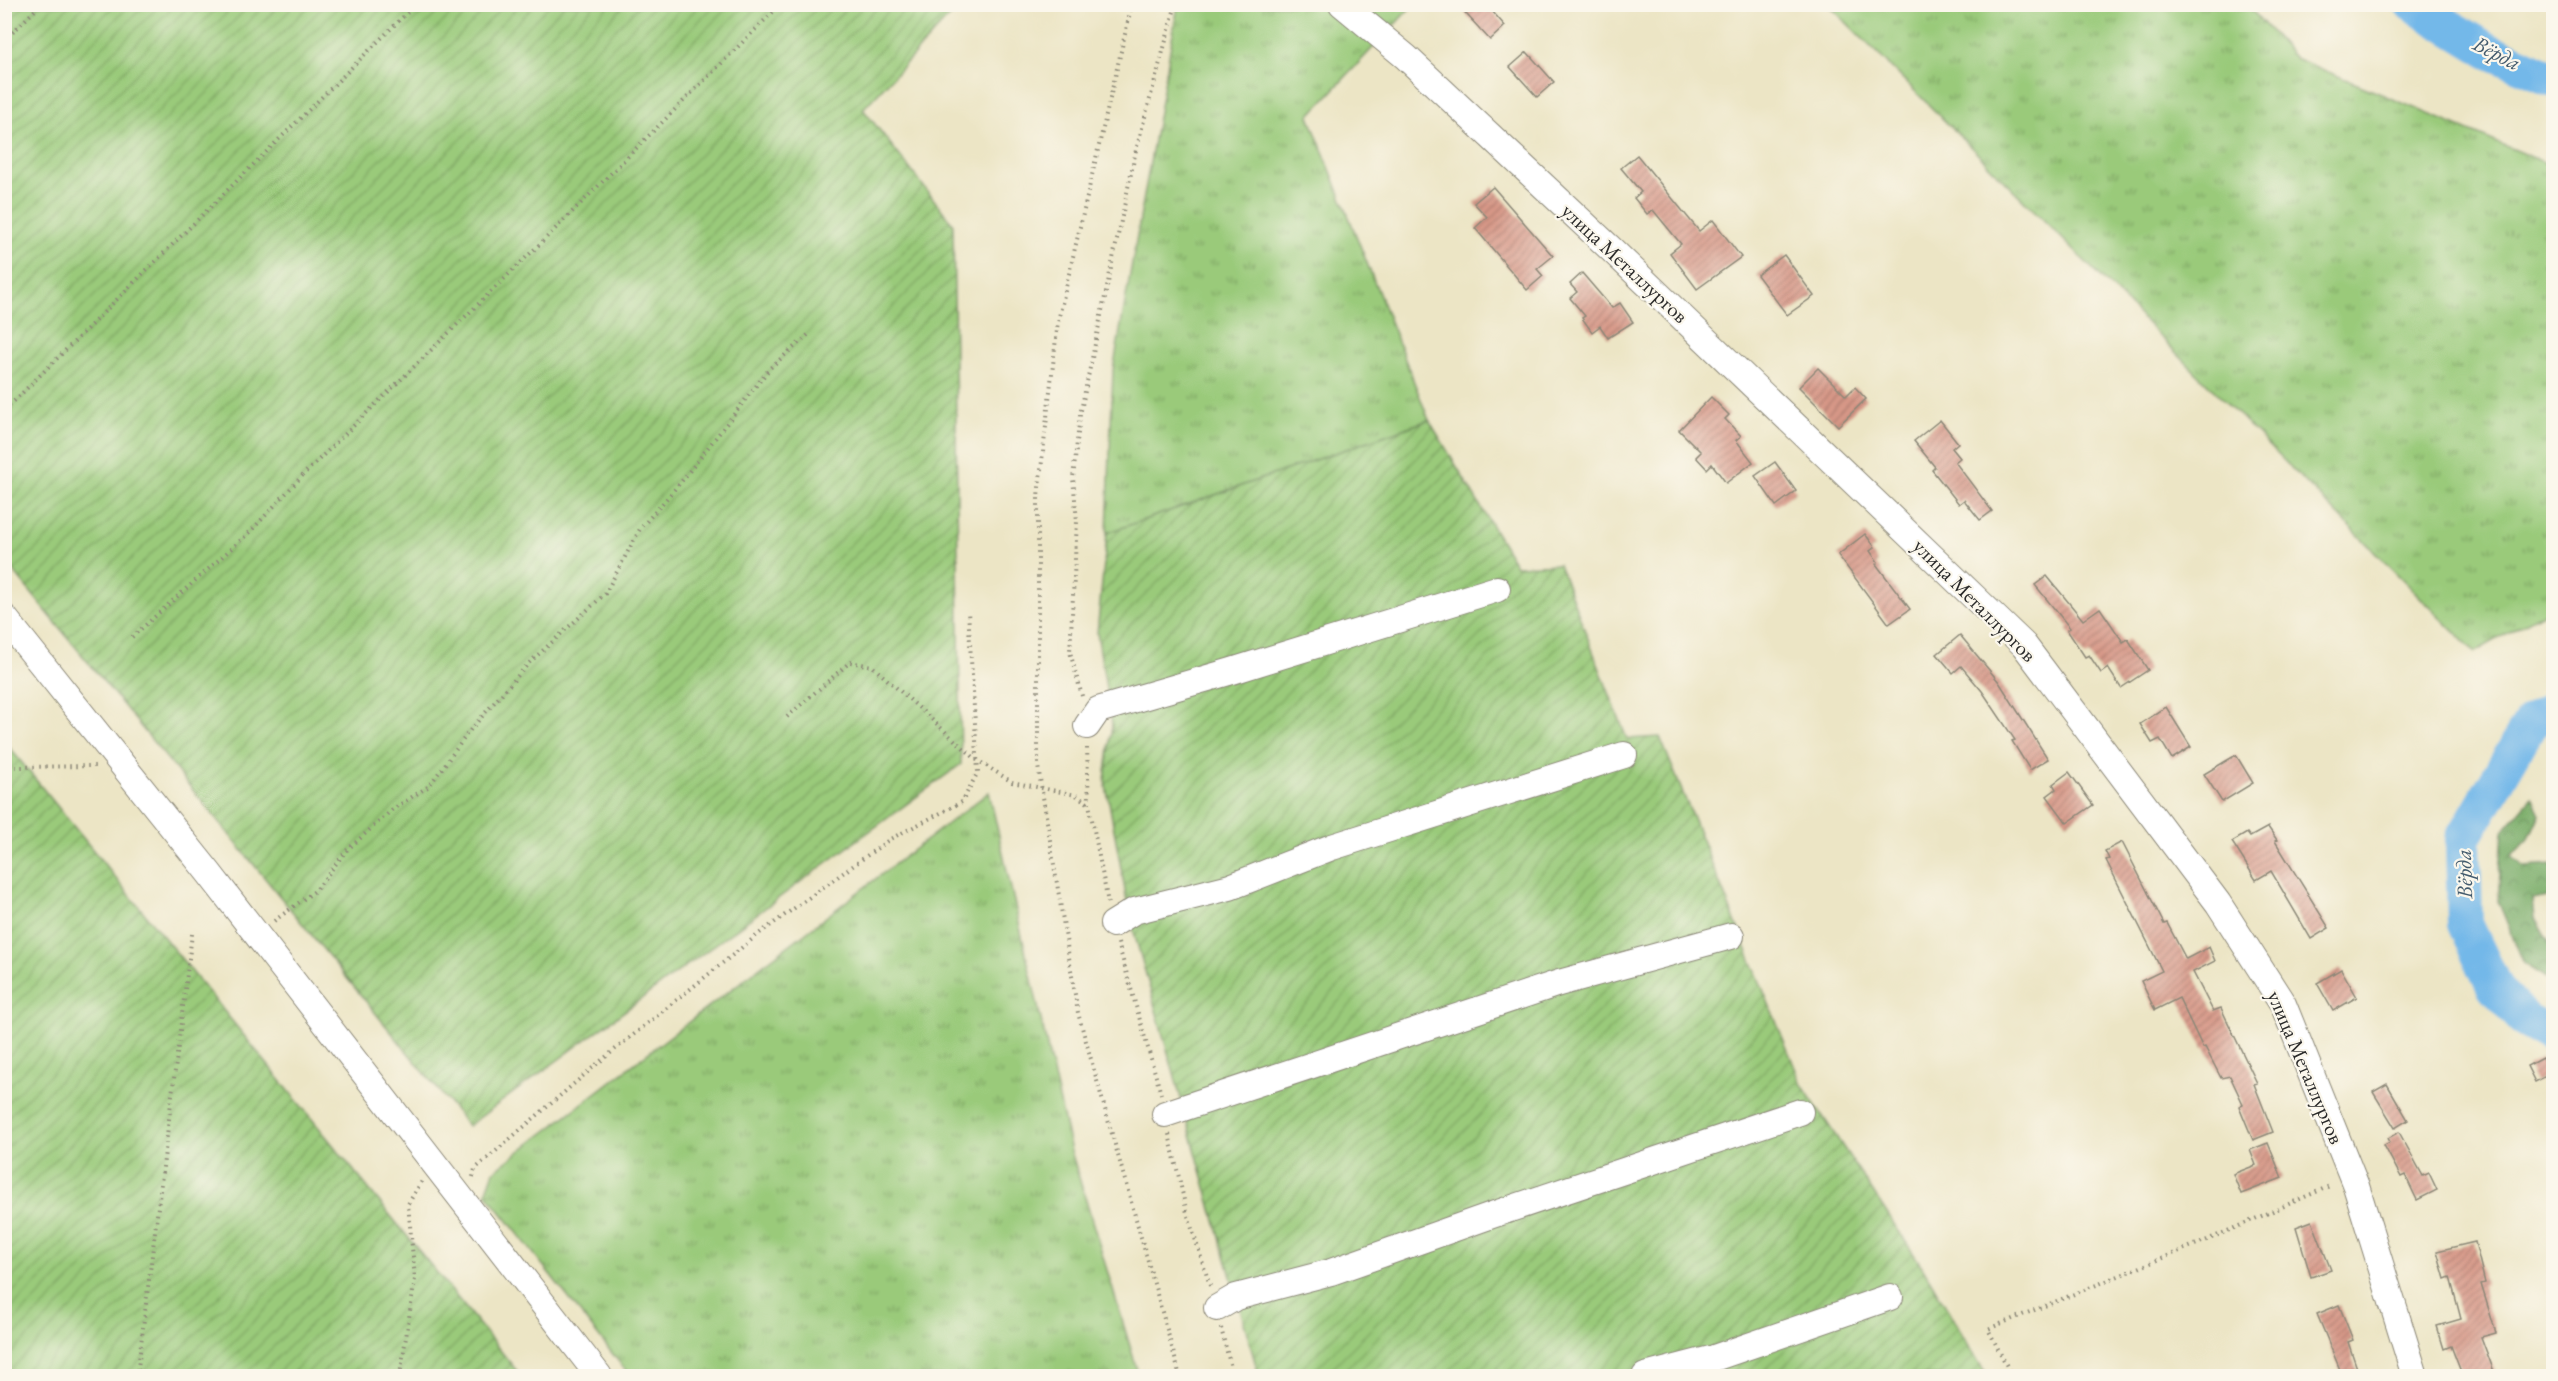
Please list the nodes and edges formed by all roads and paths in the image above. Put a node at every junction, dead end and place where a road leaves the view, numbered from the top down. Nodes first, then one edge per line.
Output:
1 (41, 4) edge
2 (416, 4) edge
3 (781, 4) edge
4 (1132, 4) edge
5 (1342, 4) edge
6 (4, 41) edge
7 (808, 335) dead end
8 (4, 408) edge
9 (1497, 589) dead end
10 (968, 611) dead end
11 (4, 617) edge
12 (132, 637) dead end
13 (787, 717) dead end
14 (1087, 726) dead end
15 (1624, 755) dead end
16 (977, 760) junction
17 (4, 763) edge
18 (129, 772) junction
19 (1041, 788) junction
20 (1089, 804) dead end
21 (1113, 924) dead end
22 (192, 933) dead end
23 (256, 934) junction
24 (1731, 936) dead end
25 (1800, 1112) dead end
26 (1165, 1114) dead end
27 (433, 1162) junction
28 (2353, 1176) junction
29 (466, 1204) junction
30 (1890, 1297) dead end
31 (1217, 1308) dead end
32 (136, 1377) edge
33 (400, 1377) edge
34 (599, 1377) edge
35 (1180, 1377) edge
36 (1645, 1377) edge
37 (2012, 1377) edge
38 (2415, 1377) edge

1 - 6 path
2 - 8 path
3 - 12 path
4 - 19 path
5 - 28 street, улица Металлургов
7 - 23 path
9 - 14 street
10 - 16 path
11 - 18 street
13 - 16 path
15 - 21 street
16 - 19 path
16 - 29 path
17 - 18 path
18 - 23 street
19 - 20 path
19 - 35 path
22 - 32 path
23 - 27 street
24 - 26 street
25 - 31 street
27 - 29 street
27 - 33 path
28 - 37 path
28 - 38 street, улица Металлургов
29 - 34 street
30 - 36 street

